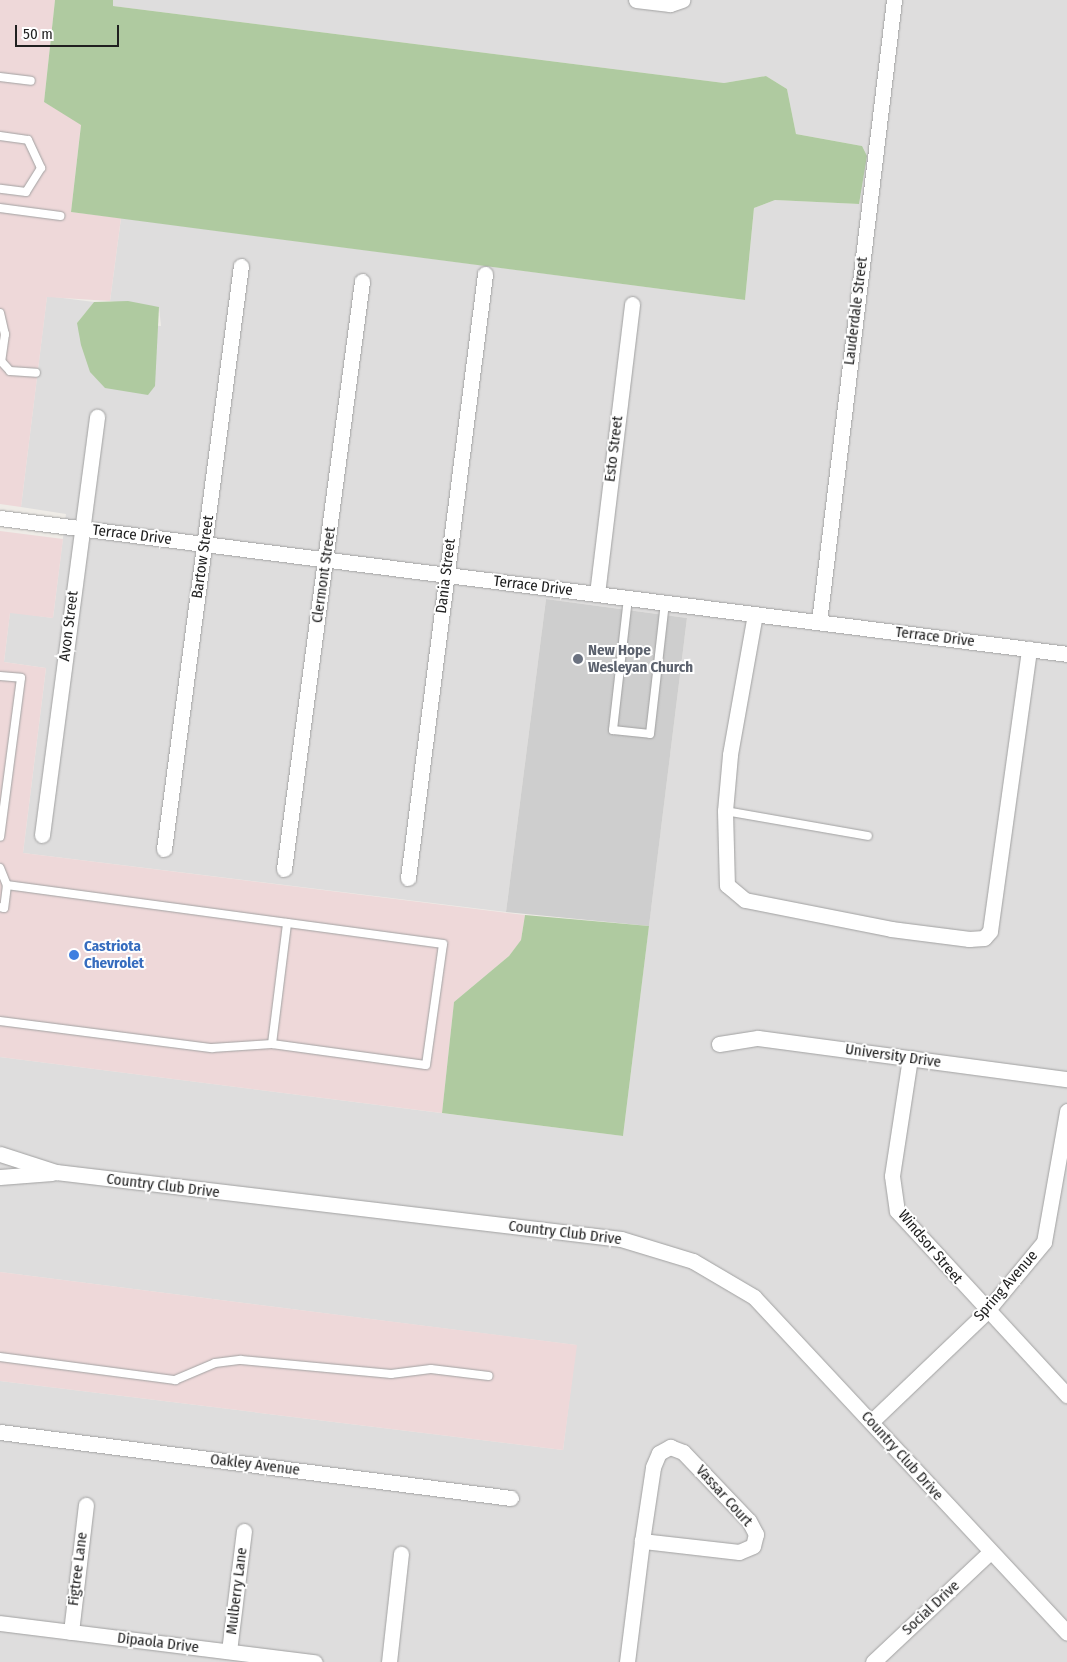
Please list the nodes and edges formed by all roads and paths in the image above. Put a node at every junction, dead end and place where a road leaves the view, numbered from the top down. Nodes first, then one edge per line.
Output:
1 (636, 0) edge
2 (682, 0) edge
3 (894, 0) edge
4 (0, 77) edge
5 (31, 80) dead end
6 (0, 136) edge
7 (0, 189) edge
8 (0, 208) edge
9 (60, 216) dead end
10 (241, 266) dead end
11 (485, 274) dead end
12 (362, 281) dead end
13 (632, 304) dead end
14 (0, 312) edge
15 (36, 373) dead end
16 (97, 417) dead end
17 (0, 518) edge
18 (81, 529) junction
19 (204, 544) junction
20 (326, 560) junction
21 (446, 575) junction
22 (597, 594) junction
23 (628, 598) junction
24 (665, 603) junction
25 (755, 614) junction
26 (818, 622) junction
27 (1029, 649) junction
28 (1067, 654) edge
29 (0, 676) edge
30 (725, 811) junction
31 (42, 835) dead end
32 (868, 836) dead end
33 (0, 838) edge
34 (164, 849) dead end
35 (0, 868) edge
36 (284, 869) dead end
37 (408, 878) dead end
38 (7, 885) junction
39 (0, 908) edge
40 (287, 923) junction
41 (0, 1021) edge
42 (272, 1044) junction
43 (719, 1044) dead end
44 (910, 1058) junction
45 (1067, 1079) edge
46 (1067, 1111) edge
47 (0, 1154) edge
48 (56, 1172) junction
49 (0, 1177) edge
50 (986, 1312) junction
51 (0, 1357) edge
52 (489, 1376) dead end
53 (1067, 1395) edge
54 (872, 1422) junction
55 (0, 1432) edge
56 (511, 1498) dead end
57 (86, 1505) dead end
58 (244, 1531) dead end
59 (642, 1541) junction
60 (989, 1553) junction
61 (401, 1554) dead end
62 (0, 1623) edge
63 (71, 1632) junction
64 (1067, 1634) edge
65 (221, 1654) edge
66 (315, 1662) edge
67 (389, 1662) edge
68 (627, 1662) edge
69 (873, 1662) edge

1 - 2 street
3 - 26 street, Lauderdale Street
4 - 5 lane
6 - 7 lane
8 - 9 lane
10 - 19 street, Bartow Street
11 - 21 street, Dania Street
12 - 20 street, Clermont Street
13 - 22 street, Esto Street
14 - 15 lane
16 - 18 street, Avon Street
17 - 18 street, Terrace Drive
18 - 19 street, Terrace Drive
18 - 31 street, Avon Street
19 - 20 street, Terrace Drive
19 - 34 street, Bartow Street
20 - 21 street, Terrace Drive
20 - 36 street, Clermont Street
21 - 22 street, Terrace Drive
21 - 37 street, Dania Street
22 - 23 street, Terrace Drive
23 - 24 street, Terrace Drive
23 - 24 lane
24 - 25 street, Terrace Drive
25 - 26 street, Terrace Drive
25 - 30 street
26 - 27 street, Terrace Drive
27 - 28 street, Terrace Drive
27 - 30 street
29 - 33 lane
30 - 32 lane
35 - 38 lane
38 - 39 lane
38 - 40 lane
40 - 42 lane
40 - 42 lane
41 - 42 lane
43 - 44 street, University Drive
44 - 45 street, University Drive
44 - 50 street, Windsor Street
46 - 50 street, Spring Avenue
47 - 48 street, Country Club Drive
48 - 49 street, Country Club Drive
48 - 54 street, Country Club Drive
50 - 53 street, Windsor Street
50 - 54 street, Spring Avenue
51 - 52 lane
54 - 60 street, Country Club Drive
55 - 56 street, Oakley Avenue
57 - 63 street, Figtree Lane
58 - 65 street, Mulberry Lane
59 - 59 street, Vassar Court
59 - 68 street, Vassar Court
60 - 64 street, Country Club Drive
60 - 69 street, Social Drive
61 - 67 street
62 - 63 street, Dipaola Drive
63 - 65 street, Dipaola Drive
65 - 66 street, Dipaola Drive

